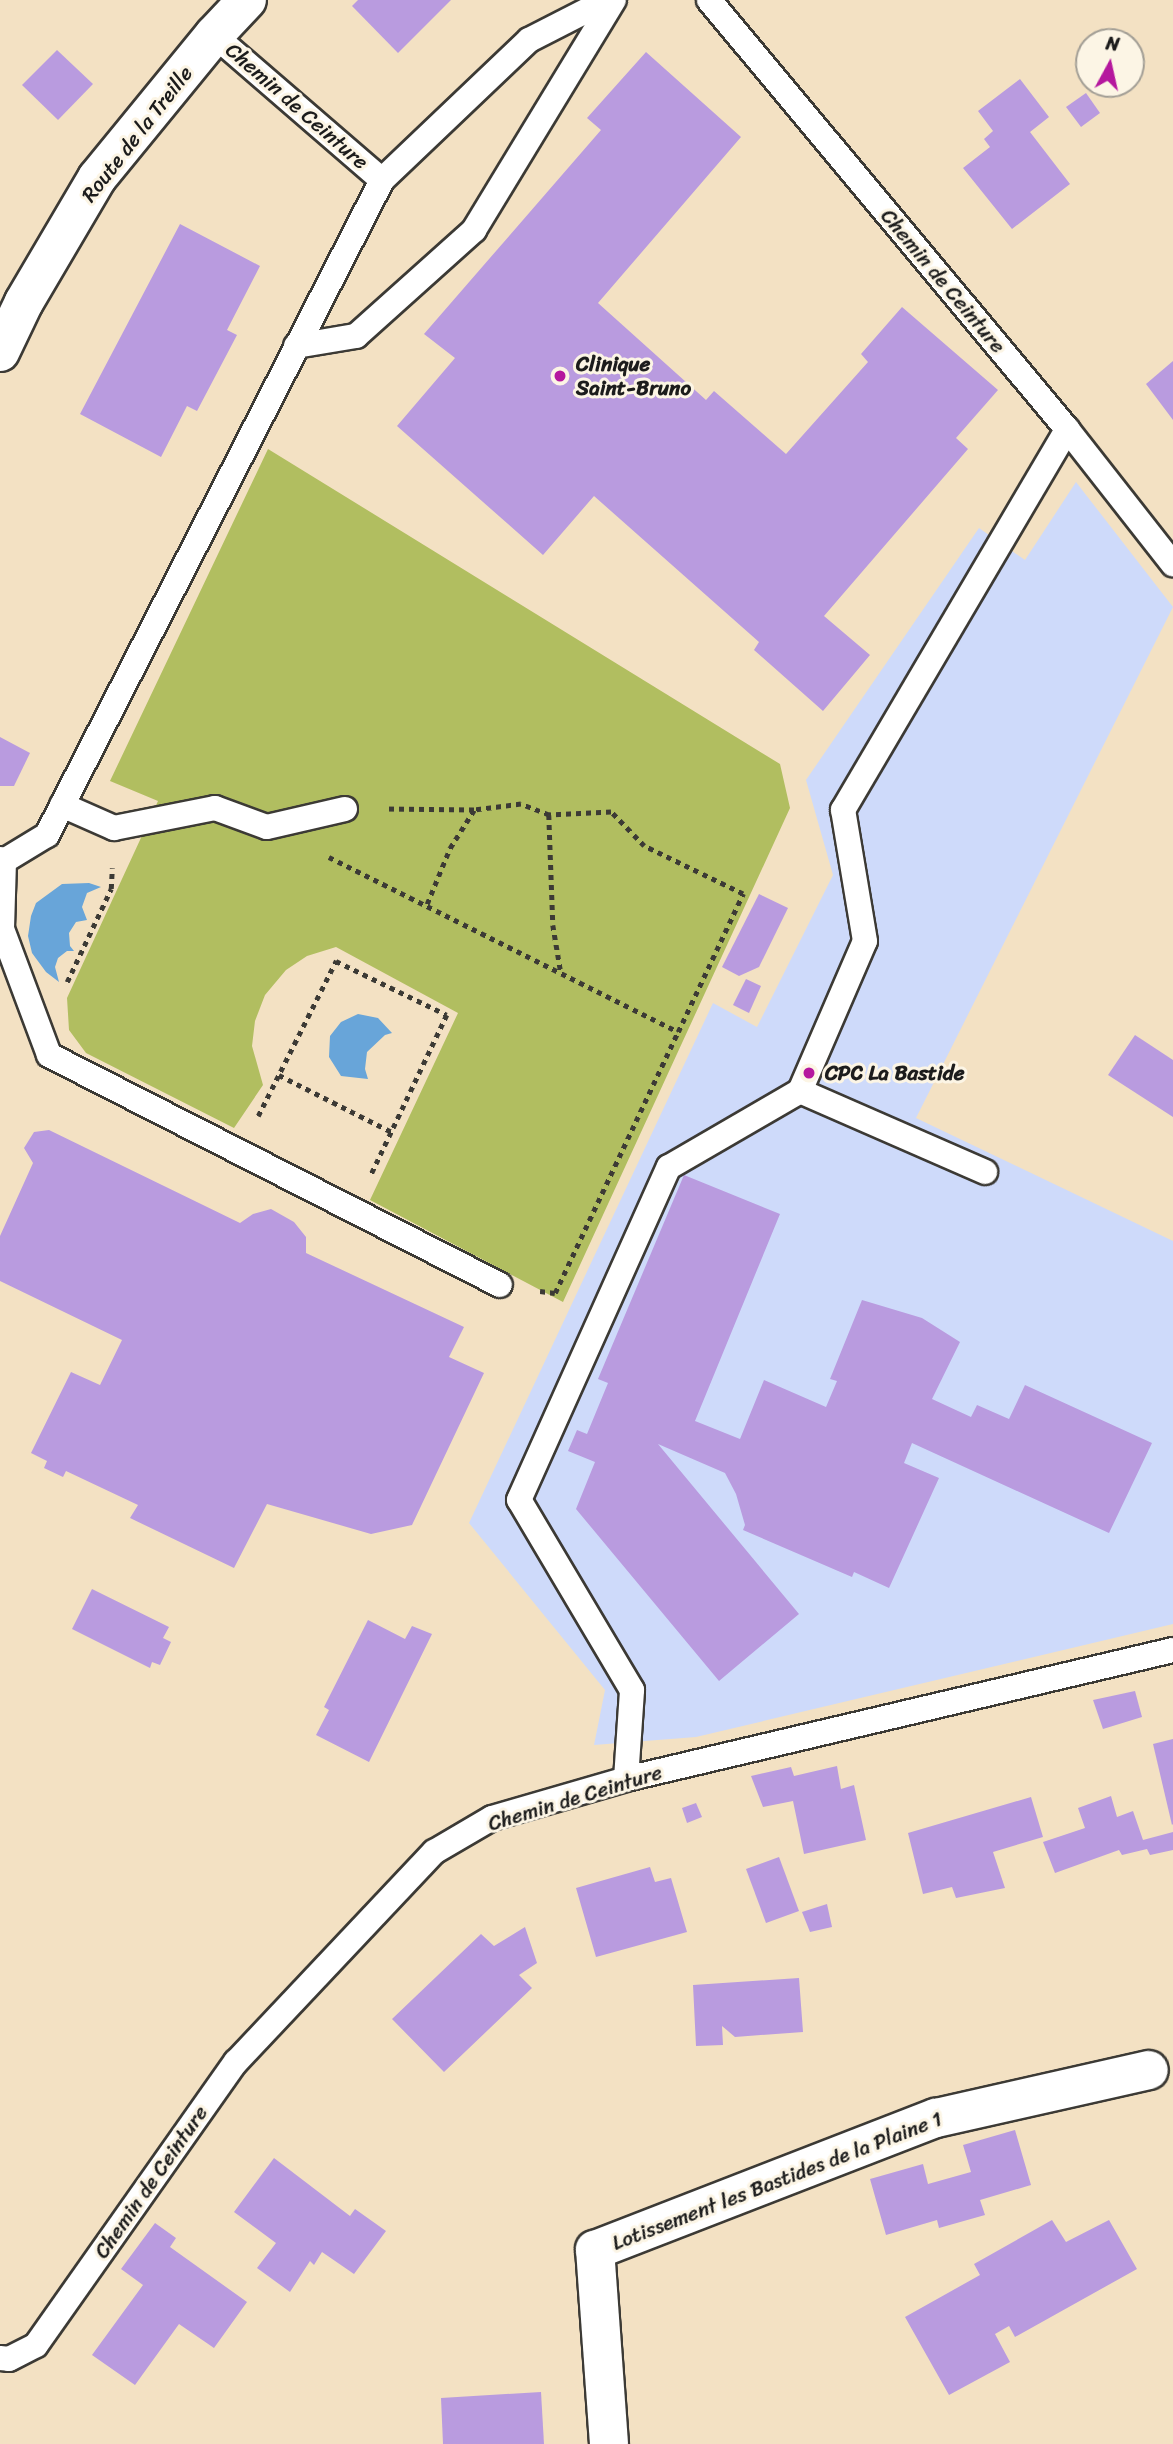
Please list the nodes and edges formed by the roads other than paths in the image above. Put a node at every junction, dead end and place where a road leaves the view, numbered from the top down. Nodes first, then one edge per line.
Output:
1 (247, 0) edge
2 (607, 0) edge
3 (614, 0) edge
4 (709, 0) edge
5 (215, 35) junction
6 (382, 180) junction
7 (296, 346) junction
8 (0, 352) edge
9 (1067, 429) junction
10 (1173, 564) edge
11 (62, 805) junction
12 (345, 809) road end
13 (2, 860) edge
14 (800, 1091) junction
15 (985, 1172) dead end
16 (500, 1285) road end
17 (1173, 1650) edge
18 (626, 1779) junction
19 (1149, 2070) dead end
20 (0, 2358) edge
21 (609, 2444) edge

1 - 5 street, Route de la Treille
2 - 6 lane, Chemin de Ceinture
3 - 7 lane
4 - 9 lane, Chemin de Ceinture
5 - 6 lane, Chemin de Ceinture
5 - 8 street, Route de la Treille
6 - 7 lane
7 - 11 lane
9 - 10 lane, Chemin de Ceinture
9 - 14 lane
11 - 12 lane
11 - 13 lane
13 - 16 lane
14 - 15 lane
14 - 18 lane
17 - 18 lane, Chemin de Ceinture
18 - 20 lane, Chemin de Ceinture
19 - 21 street, Lotissement les Bastides de la Plaine 1

